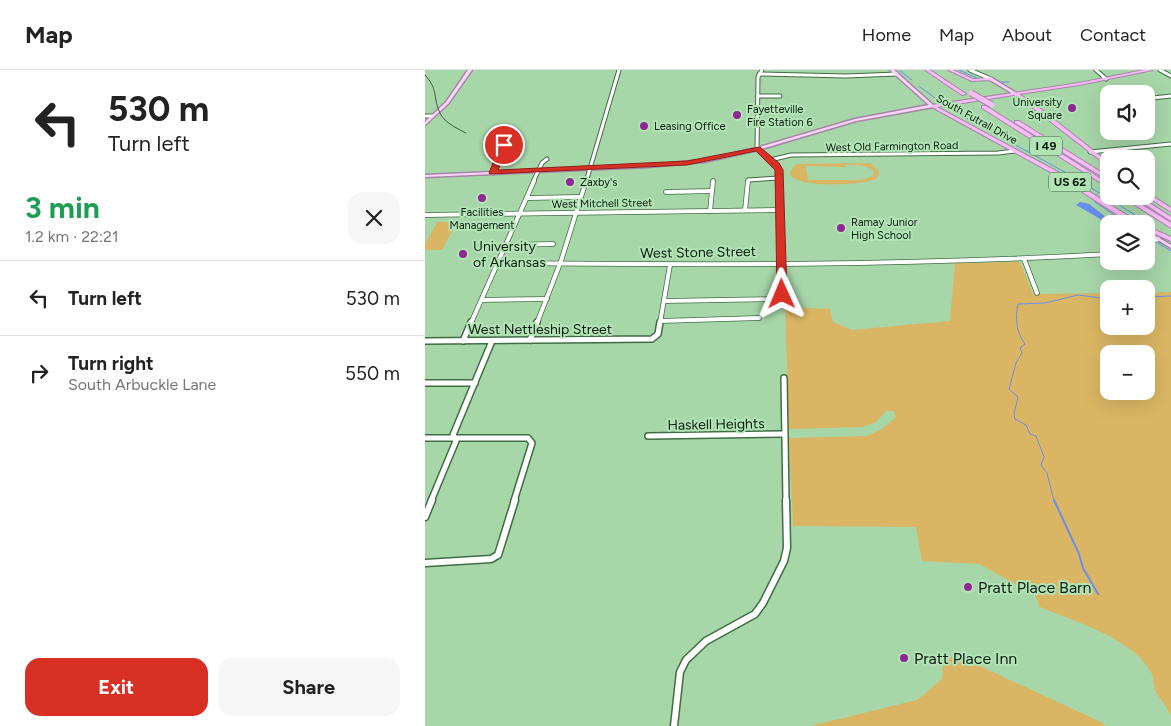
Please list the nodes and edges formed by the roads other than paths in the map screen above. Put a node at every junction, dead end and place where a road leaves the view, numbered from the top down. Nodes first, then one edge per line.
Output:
1 (465, 70) edge
2 (470, 70) edge
3 (619, 70) edge
4 (762, 70) edge
5 (892, 70) edge
6 (927, 70) edge
7 (935, 70) edge
8 (950, 70) edge
9 (970, 70) edge
10 (1096, 70) edge
11 (1151, 70) edge
12 (1160, 70) edge
13 (1138, 71) edge
14 (759, 74) junction
15 (897, 74) junction
16 (1171, 76) edge
17 (991, 79) junction
18 (1106, 79) junction
19 (1027, 92) junction
20 (1016, 94) junction
21 (758, 96) junction
22 (780, 96) dead end
23 (1171, 96) edge
24 (1155, 98) edge
25 (1025, 100) junction
26 (932, 106) junction
27 (427, 117) edge
28 (425, 124) edge
29 (1171, 144) edge
30 (504, 145) dead end
31 (757, 149) junction
32 (1015, 151) junction
33 (1090, 152) junction
34 (547, 159) dead end
35 (1100, 159) edge
36 (771, 160) junction
37 (590, 168) junction
38 (539, 171) junction
39 (493, 173) junction
40 (1100, 173) edge
41 (425, 176) edge
42 (779, 178) junction
43 (1100, 180) edge
44 (713, 181) dead end
45 (712, 191) junction
46 (666, 192) dead end
47 (580, 197) junction
48 (527, 198) junction
49 (1155, 200) edge
50 (1138, 205) edge
51 (1149, 205) edge
52 (745, 210) junction
53 (780, 210) junction
54 (1171, 210) edge
55 (710, 211) junction
56 (520, 213) junction
57 (575, 213) junction
58 (425, 215) edge
59 (1121, 215) edge
60 (1171, 219) edge
61 (1171, 226) edge
62 (1155, 232) edge
63 (1155, 237) edge
64 (1158, 239) junction
65 (1171, 239) edge
66 (1155, 240) edge
67 (553, 244) dead end
68 (505, 246) junction
69 (1171, 247) edge
70 (1100, 255) edge
71 (1024, 259) junction
72 (781, 262) junction
73 (497, 263) junction
74 (559, 265) junction
75 (670, 265) junction
76 (1037, 293) dead end
77 (547, 299) junction
78 (482, 300) junction
79 (664, 301) junction
80 (759, 318) dead end
81 (660, 321) junction
82 (530, 340) junction
83 (425, 341) edge
84 (463, 341) junction
85 (493, 341) junction
86 (784, 378) dead end
87 (425, 383) edge
88 (475, 383) junction
89 (784, 434) junction
90 (648, 436) dead end
91 (425, 438) edge
92 (455, 438) junction
93 (425, 517) edge
94 (425, 563) edge
95 (674, 726) edge

1 - 27 main road
2 - 27 main road
3 - 37 street
4 - 14 street
5 - 15 main road, South Futrall Drive
6 - 43 highway, I 49
7 - 40 highway, I 49, bridge
8 - 17 highway
9 - 17 street
10 - 18 street
11 - 13 highway
12 - 16 street
13 - 18 highway
14 - 15 street
14 - 21 street
15 - 26 main road, South Futrall Drive
17 - 20 main road
18 - 19 highway
19 - 20 highway
19 - 25 main road
20 - 25 highway, US 62
20 - 26 highway
21 - 22 street
21 - 31 street
23 - 24 street
25 - 33 highway, US 62
26 - 31 main road
26 - 32 highway, South Futrall Drive / US 62
27 - 28 main road
29 - 33 street
30 - 39 street
31 - 36 street
31 - 37 main road
32 - 36 street, West Old Farmington Road
32 - 59 highway, South Futrall Drive / US 62
33 - 35 highway, US 62
34 - 38 street
36 - 42 street
37 - 38 main road
37 - 47 street
38 - 39 main road
38 - 48 street
39 - 41 main road
42 - 52 street
42 - 53 street
44 - 45 street
45 - 46 street
45 - 55 street
47 - 48 street
47 - 57 street
48 - 56 street
49 - 54 highway
50 - 61 highway
51 - 60 highway
52 - 53 street, West Mitchell Street
52 - 55 street, West Mitchell Street
53 - 72 street
55 - 57 street, West Mitchell Street
56 - 57 street, West Mitchell Street
56 - 58 street, West Mitchell Street
56 - 68 street
57 - 74 street
62 - 65 highway
63 - 64 main road
64 - 66 street
64 - 69 main road
67 - 68 street
68 - 73 street
70 - 71 street, West Stone Street
71 - 72 street, West Stone Street
71 - 76 street
72 - 75 street, West Stone Street
72 - 79 street
73 - 74 street, West Stone Street
73 - 78 street
74 - 75 street, West Stone Street
74 - 77 street
75 - 79 street
77 - 78 street
77 - 82 street
78 - 84 street
79 - 81 street
80 - 81 street
81 - 82 street, West Nettleship Street
82 - 85 street, West Nettleship Street
83 - 84 street, West Nettleship Street
84 - 85 street, West Nettleship Street
85 - 88 street
86 - 89 street
87 - 88 street
88 - 92 street
89 - 90 street, Haskell Heights
89 - 95 street
91 - 92 street
92 - 93 street
92 - 94 street

